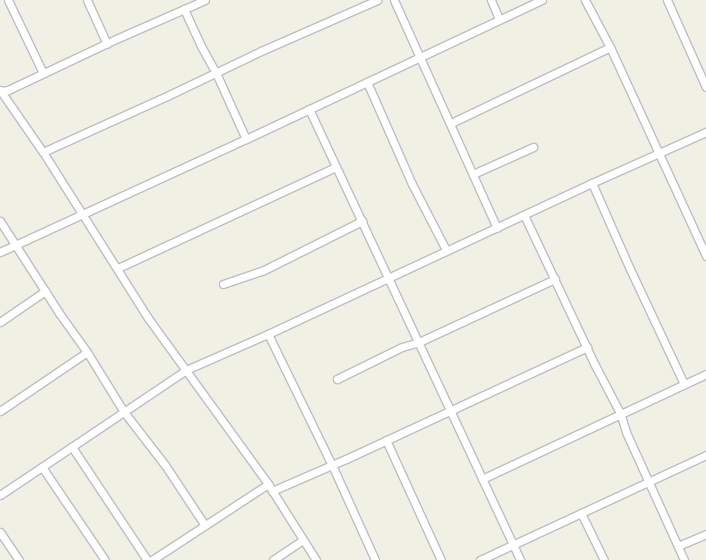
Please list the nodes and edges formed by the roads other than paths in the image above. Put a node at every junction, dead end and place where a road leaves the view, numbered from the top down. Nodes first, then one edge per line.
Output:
1 (8, 0) edge
2 (87, 0) edge
3 (205, 0) edge
4 (377, 0) edge
5 (394, 0) edge
6 (490, 0) edge
7 (542, 0) edge
8 (585, 0) edge
9 (667, 0) edge
10 (184, 9) junction
11 (499, 19) junction
12 (107, 44) junction
13 (610, 47) junction
14 (420, 58) junction
15 (43, 73) junction
16 (216, 73) junction
17 (366, 82) junction
18 (706, 87) edge
19 (0, 90) edge
20 (309, 109) junction
21 (450, 123) junction
22 (706, 132) edge
23 (246, 139) junction
24 (533, 147) dead end
25 (43, 152) junction
26 (659, 153) junction
27 (336, 167) junction
28 (473, 174) junction
29 (592, 183) junction
30 (81, 213) junction
31 (524, 215) junction
32 (0, 221) edge
33 (362, 221) junction
34 (497, 228) junction
35 (16, 244) junction
36 (446, 250) junction
37 (0, 252) edge
38 (706, 256) edge
39 (118, 268) junction
40 (388, 278) junction
41 (556, 279) junction
42 (223, 284) dead end
43 (45, 291) junction
44 (0, 322) edge
45 (268, 334) junction
46 (419, 342) junction
47 (587, 347) junction
48 (87, 352) junction
49 (186, 370) junction
50 (706, 374) edge
51 (337, 379) dead end
52 (684, 384) junction
53 (450, 410) junction
54 (0, 411) edge
55 (124, 412) junction
56 (620, 413) junction
57 (386, 440) junction
58 (72, 447) junction
59 (706, 456) edge
60 (332, 465) junction
61 (42, 467) junction
62 (482, 479) junction
63 (649, 482) junction
64 (268, 484) junction
65 (272, 491) junction
66 (0, 495) edge
67 (581, 513) junction
68 (204, 524) junction
69 (0, 532) edge
70 (706, 534) edge
71 (303, 540) junction
72 (513, 545) junction
73 (678, 546) junction
74 (19, 560) edge
75 (105, 560) edge
76 (147, 560) edge
77 (152, 560) edge
78 (273, 560) edge
79 (316, 560) edge
80 (375, 560) edge
81 (441, 560) edge
82 (480, 560) edge
83 (520, 560) edge
84 (604, 560) edge
85 (684, 560) edge

1 - 15 street
2 - 12 street
3 - 10 street
4 - 16 street
5 - 14 street
6 - 11 street
7 - 11 street
8 - 13 street
9 - 18 street
10 - 12 street
10 - 16 street
11 - 14 street
12 - 15 street
13 - 21 street
13 - 26 street
14 - 17 street
14 - 21 street
15 - 19 street
16 - 23 street
16 - 25 street
17 - 20 street
17 - 36 street
19 - 25 street
20 - 23 street
20 - 27 street
21 - 28 street
22 - 26 street
23 - 30 street
24 - 28 street
25 - 30 street
26 - 29 street
26 - 38 street
27 - 33 street
27 - 39 street
28 - 34 street
29 - 31 street
29 - 52 street
30 - 35 street
30 - 39 street
31 - 34 street
31 - 41 street
32 - 35 street
33 - 40 street
33 - 42 street
34 - 36 street
35 - 37 street
35 - 43 street
36 - 40 street
39 - 49 street
40 - 45 street
40 - 46 street
41 - 46 street
41 - 47 street
43 - 44 street
43 - 48 street
45 - 49 street
45 - 60 street
46 - 51 street
46 - 53 street
47 - 53 street
47 - 56 street
48 - 54 street
48 - 55 street
49 - 55 street
49 - 64 street
50 - 52 street
52 - 56 street
53 - 57 street
53 - 62 street
55 - 58 street
55 - 68 street
56 - 62 street
56 - 63 street
57 - 60 street
57 - 81 street
58 - 61 street
58 - 76 street
59 - 63 street
60 - 65 street
60 - 80 street
61 - 66 street
61 - 75 street
62 - 72 street
63 - 67 street
63 - 73 street
64 - 65 street
64 - 68 street
65 - 71 street
67 - 72 street
67 - 84 street
68 - 77 street
69 - 74 street
70 - 73 street
71 - 78 street
71 - 79 street
72 - 82 street
72 - 83 street
73 - 85 street

